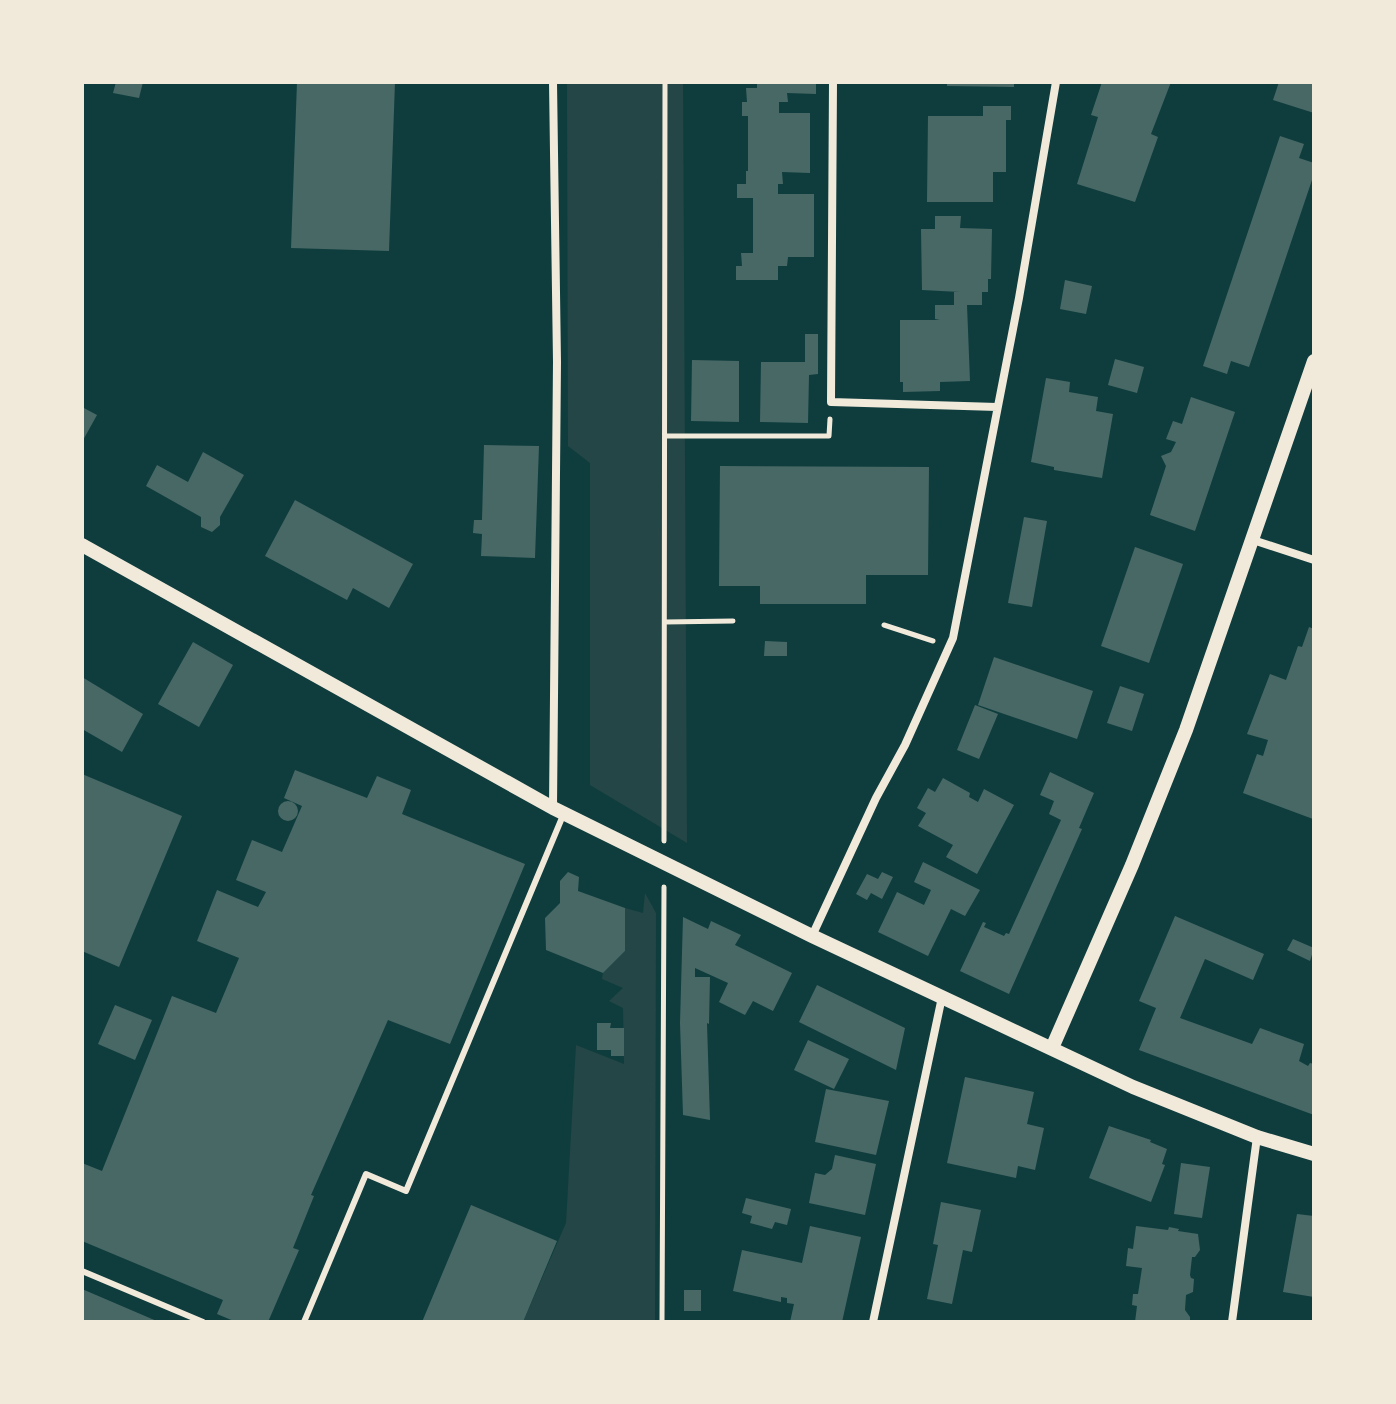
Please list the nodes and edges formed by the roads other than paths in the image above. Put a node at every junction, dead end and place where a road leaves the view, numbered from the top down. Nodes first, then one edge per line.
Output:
1 (553, 82) edge
2 (833, 82) edge
3 (1056, 82) edge
4 (1314, 361) edge
5 (997, 407) junction
6 (1253, 540) junction
7 (82, 545) edge
8 (1314, 560) edge
9 (558, 810) junction
10 (812, 936) junction
11 (942, 996) junction
12 (1052, 1048) junction
13 (1257, 1137) junction
14 (1314, 1154) edge
15 (82, 1271) edge
16 (203, 1322) edge
17 (304, 1322) edge
18 (873, 1322) edge
19 (1232, 1322) edge

1 - 9 street
2 - 5 street
3 - 5 street
4 - 6 street
5 - 10 street
6 - 8 street
6 - 12 street
7 - 9 street
9 - 10 street
9 - 17 lane
10 - 11 street
11 - 12 street
11 - 18 street
12 - 13 street
13 - 14 street
13 - 19 street
15 - 16 lane

